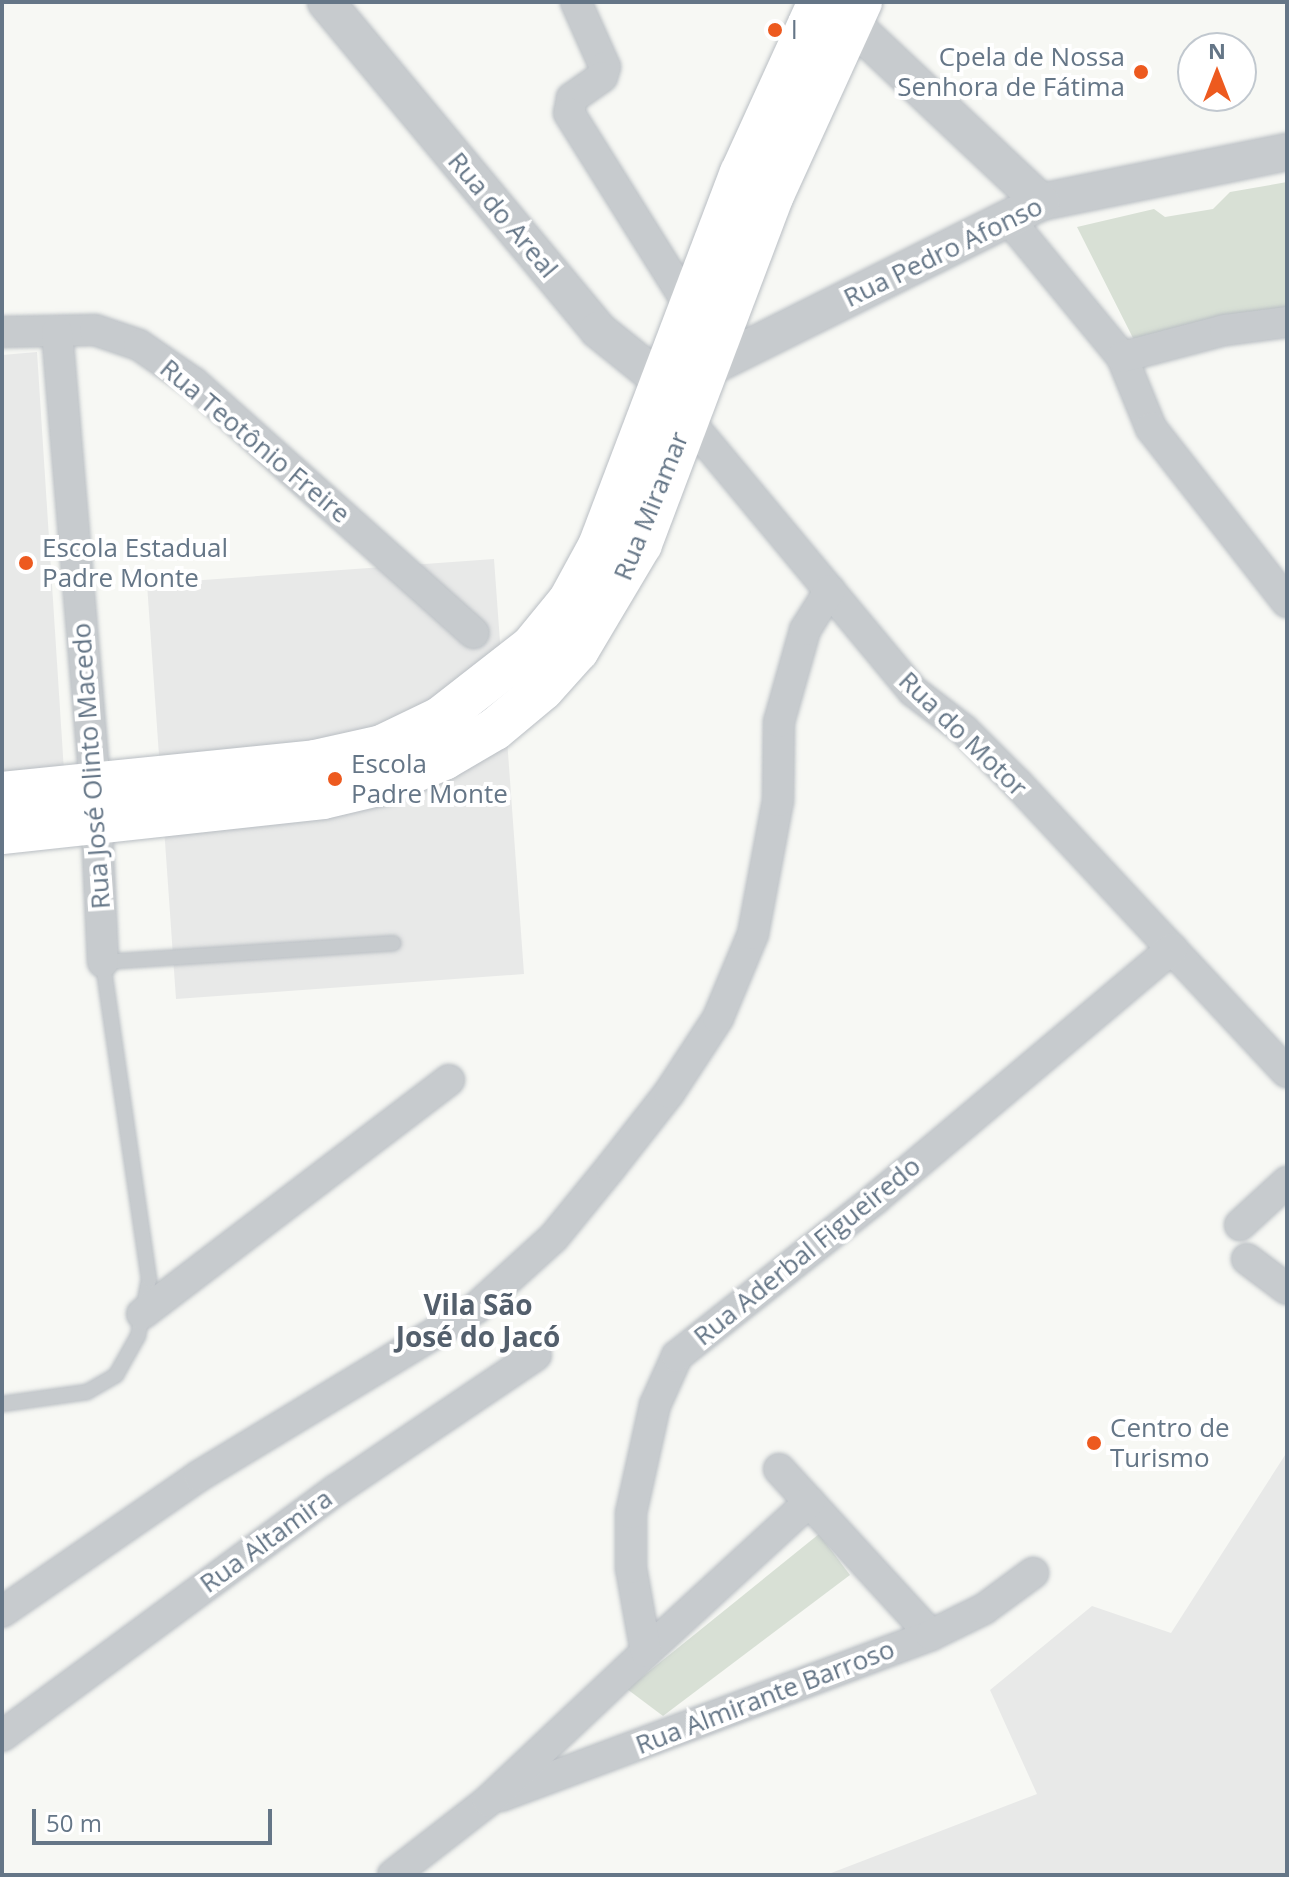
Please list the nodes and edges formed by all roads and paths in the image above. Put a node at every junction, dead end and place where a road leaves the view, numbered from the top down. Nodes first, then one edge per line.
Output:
1 (326, 2) edge
2 (576, 2) edge
3 (840, 7) edge
4 (1287, 152) edge
5 (1041, 202) junction
6 (1007, 217) junction
7 (689, 305) junction
8 (1287, 322) edge
9 (2, 332) edge
10 (57, 332) junction
11 (1122, 357) junction
12 (706, 369) junction
13 (659, 379) junction
14 (686, 421) junction
15 (830, 590) junction
16 (1287, 602) edge
17 (474, 633) dead end
18 (95, 786) junction
19 (2, 793) edge
20 (97, 827) junction
21 (2, 833) edge
22 (393, 943) dead end
23 (1172, 949) junction
24 (103, 962) junction
25 (1287, 1072) edge
26 (449, 1080) dead end
27 (1287, 1182) edge
28 (1240, 1225) dead end
29 (1247, 1259) dead end
30 (1287, 1289) edge
31 (142, 1314) junction
32 (536, 1355) dead end
33 (2, 1404) edge
34 (779, 1469) dead end
35 (809, 1502) junction
36 (1033, 1573) dead end
37 (2, 1612) edge
38 (931, 1635) junction
39 (646, 1652) junction
40 (2, 1736) edge
41 (488, 1801) junction
42 (393, 1875) edge

1 - 13 street, Rua do Areal
2 - 7 street
3 - 5 street
3 - 7 main road, Rua Miramar
3 - 12 main road, Rua Miramar
4 - 5 street, Rua Pedro Afonso
5 - 6 street, Rua Pedro Afonso
6 - 11 street
6 - 12 street, Rua Pedro Afonso
7 - 13 main road, Rua Miramar
8 - 11 street
9 - 10 street, Rua Teotônio Freire
10 - 17 street, Rua Teotônio Freire
10 - 18 street, Rua José Olinto Macedo
11 - 16 street
12 - 13 street
12 - 14 main road, Rua Miramar
13 - 14 street, Rua do Motor
13 - 18 main road, Rua Miramar
14 - 15 street, Rua do Motor
14 - 20 main road, Rua Miramar
15 - 23 street, Rua do Motor
15 - 37 street
18 - 19 main road, Rua Miramar
18 - 20 street, Rua José Olinto Macedo
20 - 21 main road, Rua Miramar
20 - 24 street, Rua José Olinto Macedo
22 - 24 lane
23 - 25 street, Rua do Motor
23 - 39 street, Rua Aderbal Figueiredo
24 - 31 lane
26 - 31 street
27 - 28 street
29 - 30 street
31 - 33 lane
32 - 40 street, Rua Altamira
34 - 35 street
35 - 38 street
35 - 39 street
36 - 38 street, Rua Almirante Barroso
38 - 41 street, Rua Almirante Barroso
39 - 41 street
41 - 42 street

